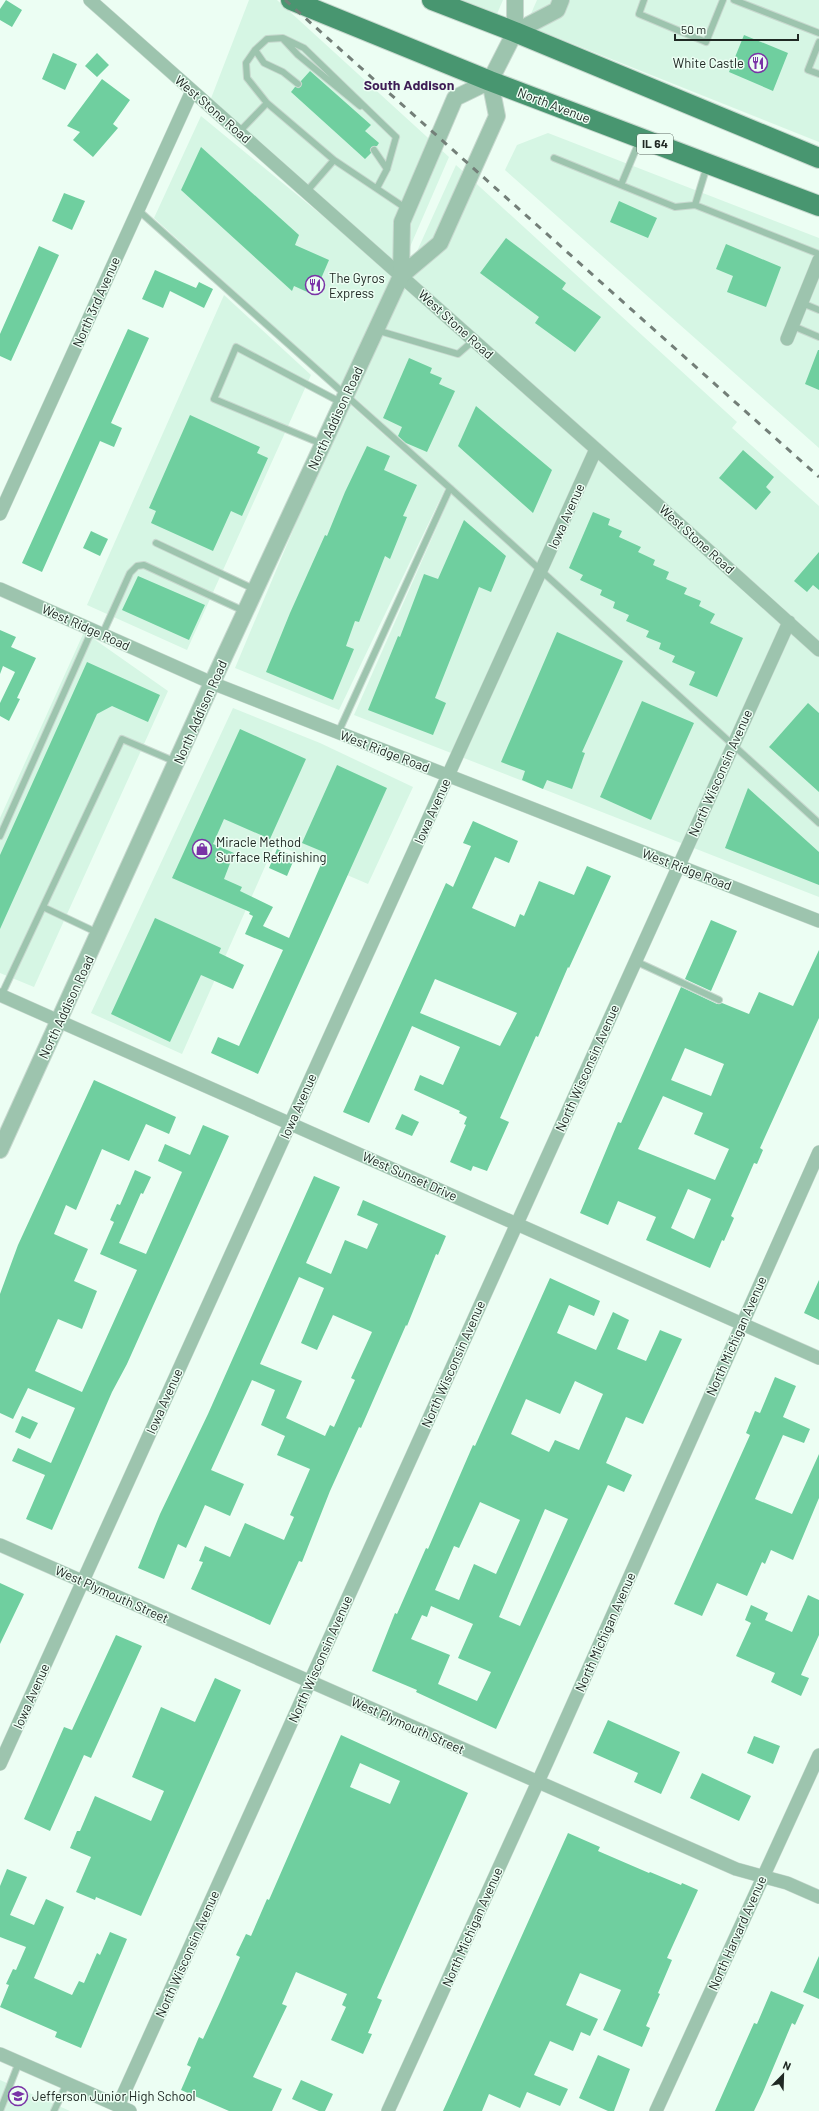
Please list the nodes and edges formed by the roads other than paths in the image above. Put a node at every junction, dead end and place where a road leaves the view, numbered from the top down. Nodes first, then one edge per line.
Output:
1 (90, 0) edge
2 (291, 0) edge
3 (432, 0) edge
4 (515, 0) edge
5 (561, 0) edge
6 (644, 0) edge
7 (723, 0) edge
8 (734, 0) edge
9 (514, 32) junction
10 (819, 33) edge
11 (283, 38) junction
12 (819, 42) edge
13 (255, 50) junction
14 (819, 74) edge
15 (490, 81) junction
16 (298, 84) dead end
17 (192, 91) junction
18 (268, 103) junction
19 (239, 132) junction
20 (396, 137) junction
21 (641, 138) junction
22 (374, 150) dead end
23 (554, 158) dead end
24 (819, 158) edge
25 (334, 160) junction
26 (708, 164) junction
27 (387, 169) junction
28 (621, 185) junction
29 (377, 188) junction
30 (307, 191) junction
31 (695, 205) junction
32 (819, 206) edge
33 (407, 209) junction
34 (138, 210) junction
35 (819, 254) edge
36 (819, 260) edge
37 (401, 276) junction
38 (802, 303) junction
39 (819, 310) edge
40 (793, 326) junction
41 (376, 330) junction
42 (819, 337) edge
43 (787, 339) dead end
44 (474, 340) junction
45 (344, 400) junction
46 (323, 445) junction
47 (596, 449) junction
48 (450, 488) junction
49 (0, 514) edge
50 (156, 543) dead end
51 (540, 572) junction
52 (0, 589) edge
53 (256, 590) junction
54 (245, 612) junction
55 (789, 622) junction
56 (97, 632) junction
57 (819, 650) edge
58 (212, 683) junction
59 (338, 733) junction
60 (733, 745) junction
61 (177, 762) junction
62 (448, 775) junction
63 (819, 823) edge
64 (0, 836) edge
65 (678, 866) junction
66 (43, 907) junction
67 (819, 921) edge
68 (99, 934) junction
69 (635, 961) junction
70 (1, 996) edge
71 (718, 1000) dead end
72 (60, 1022) junction
73 (291, 1123) junction
74 (0, 1150) edge
75 (819, 1152) edge
76 (517, 1224) junction
77 (741, 1324) junction
78 (819, 1358) edge
79 (0, 1545) edge
80 (83, 1581) junction
81 (310, 1682) junction
82 (819, 1755) edge
83 (0, 1764) edge
84 (537, 1783) junction
85 (763, 1876) junction
86 (819, 1897) edge
87 (0, 2054) edge
88 (19, 2062) junction
89 (67, 2083) junction
90 (121, 2109) edge
91 (0, 2111) edge
92 (54, 2111) edge
93 (388, 2111) edge
94 (656, 2111) edge

1 - 17 street, West Stone Road
2 - 15 main road, North Avenue / IL 64
3 - 9 main road
4 - 9 street
5 - 9 street
6 - 7 lane
8 - 10 lane
9 - 15 street
9 - 24 main road
11 - 13 lane
11 - 20 lane
11 - 20 lane
12 - 14 lane
13 - 16 lane
13 - 18 lane
15 - 21 main road, North Avenue / IL 64
15 - 33 street, North Addison Road
15 - 37 street, North Addison Road
17 - 19 street, West Stone Road
17 - 34 street, North 3rd Avenue
18 - 19 lane
18 - 25 lane
19 - 30 street, West Stone Road
20 - 27 lane
21 - 26 main road, North Avenue / IL 64
21 - 28 lane
22 - 27 lane
23 - 28 lane
25 - 29 lane
25 - 30 lane
26 - 31 lane
26 - 32 main road, North Avenue / IL 64
27 - 29 lane
28 - 31 lane
29 - 33 lane
30 - 37 street, West Stone Road
31 - 35 lane
33 - 37 street, North Addison Road
34 - 45 lane
34 - 49 street, North 3rd Avenue
36 - 38 street
37 - 41 street, North Addison Road
37 - 44 street, West Stone Road
38 - 39 lane
38 - 40 street
40 - 42 lane
40 - 43 street
41 - 44 lane
41 - 45 street, North Addison Road
44 - 47 street, West Stone Road
45 - 46 street, North Addison Road
45 - 46 lane
45 - 48 lane
46 - 53 street, North Addison Road
47 - 51 street, Iowa Avenue
47 - 55 street, West Stone Road
48 - 51 lane
48 - 59 lane
50 - 53 lane
51 - 60 lane
51 - 62 street, Iowa Avenue
52 - 56 street, West Ridge Road
53 - 54 street, North Addison Road
54 - 56 lane
54 - 58 street, North Addison Road
55 - 57 street, West Stone Road
55 - 60 street, North Wisconsin Avenue
56 - 58 street, West Ridge Road
56 - 64 lane
58 - 59 street, West Ridge Road
58 - 61 street, North Addison Road
59 - 62 street, West Ridge Road
60 - 63 lane
60 - 65 street, North Wisconsin Avenue
61 - 66 lane
61 - 68 street, North Addison Road
62 - 65 street, West Ridge Road
62 - 73 street, Iowa Avenue
65 - 67 street, West Ridge Road
65 - 69 street, North Wisconsin Avenue
66 - 68 lane
66 - 70 lane
68 - 72 street, North Addison Road
69 - 71 lane
69 - 76 street, North Wisconsin Avenue
70 - 72 street, West Sunset Drive
72 - 73 street, West Sunset Drive
72 - 74 street, North Addison Road
73 - 76 street, West Sunset Drive
73 - 80 street, Iowa Avenue
75 - 77 street, North Michigan Avenue
76 - 77 street, West Sunset Drive
76 - 81 street, North Wisconsin Avenue
77 - 78 street, West Sunset Drive
77 - 84 street, North Michigan Avenue
79 - 80 street, West Plymouth Street
80 - 81 street, West Plymouth Street
80 - 83 street, Iowa Avenue
81 - 84 street, West Plymouth Street
81 - 90 street, North Wisconsin Avenue
82 - 85 street, North Harvard Avenue
84 - 85 street, West Plymouth Street
84 - 93 street, North Michigan Avenue
85 - 86 street, West Plymouth Street
85 - 94 street, North Harvard Avenue
87 - 88 street
88 - 89 street
88 - 91 lane
89 - 90 street
89 - 92 lane

